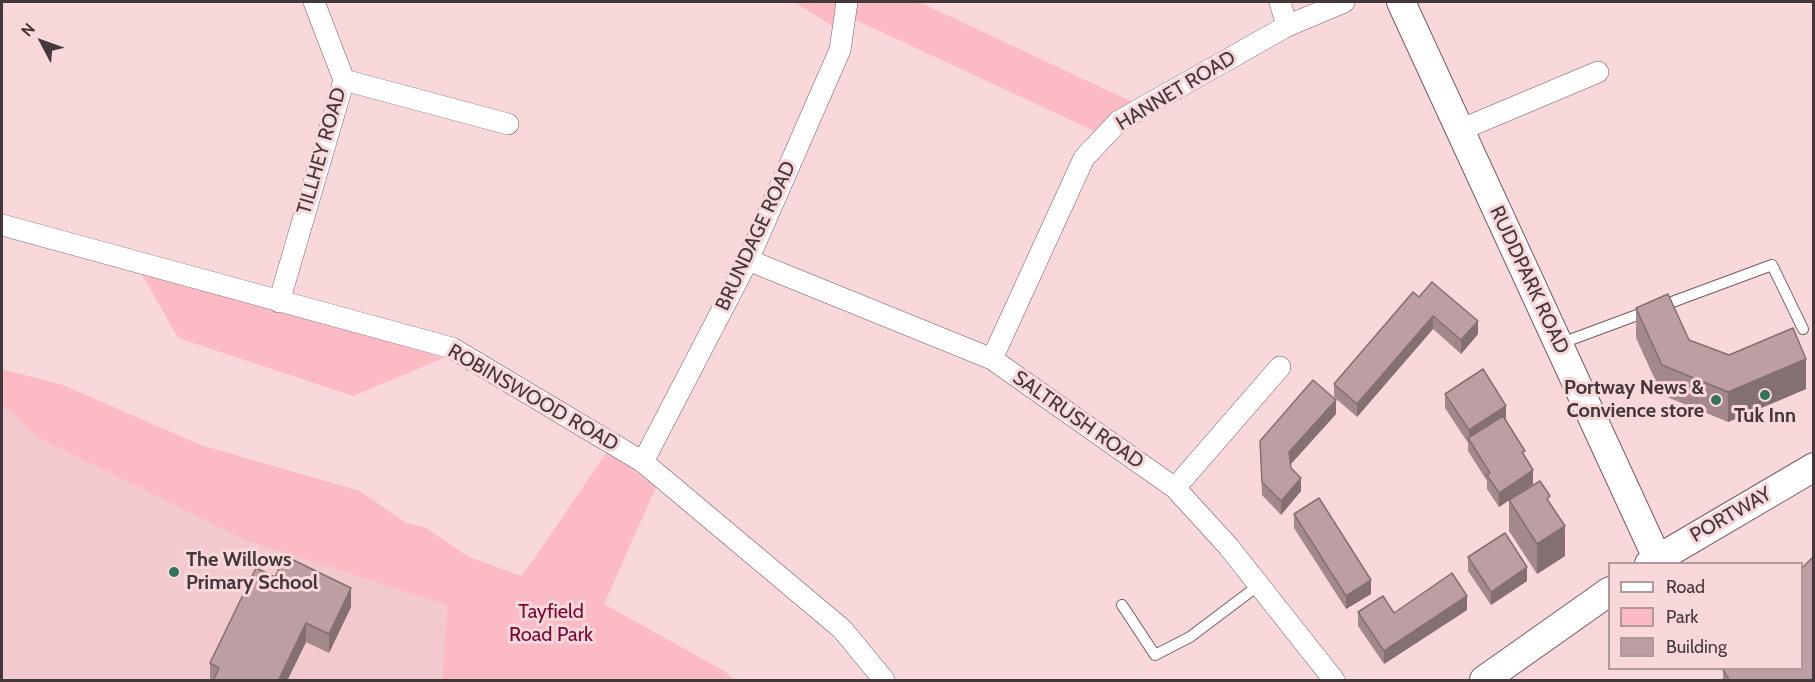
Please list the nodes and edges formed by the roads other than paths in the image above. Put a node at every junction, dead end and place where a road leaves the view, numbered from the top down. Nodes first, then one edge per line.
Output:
1 (314, 2) edge
2 (847, 2) edge
3 (1280, 2) edge
4 (1344, 2) edge
5 (1401, 2) edge
6 (1287, 26) junction
7 (1598, 72) dead end
8 (344, 80) junction
9 (508, 124) dead end
10 (1460, 130) junction
11 (2, 225) edge
12 (748, 260) junction
13 (279, 302) junction
14 (1803, 329) dead end
15 (1558, 344) junction
16 (992, 359) junction
17 (1280, 367) dead end
18 (643, 462) junction
19 (1814, 467) edge
20 (1175, 488) junction
21 (1653, 561) edge
22 (1259, 585) junction
23 (1608, 592) edge
24 (1122, 605) dead end
25 (884, 681) edge
26 (1334, 681) edge
27 (1484, 681) edge

1 - 8 street, TILLHEY ROAD
2 - 12 street, BRUNDAGE ROAD
3 - 6 street
4 - 6 street, HANNET ROAD
5 - 10 street, RUDDPARK ROAD
6 - 16 street, HANNET ROAD
7 - 10 street
8 - 9 street
8 - 13 street, TILLHEY ROAD
10 - 15 street, RUDDPARK ROAD
11 - 13 street, ROBINSWOOD ROAD
12 - 16 street, SALTRUSH ROAD
12 - 18 street, BRUNDAGE ROAD
13 - 18 street, ROBINSWOOD ROAD
14 - 15 lane
15 - 21 street, RUDDPARK ROAD
16 - 20 street, SALTRUSH ROAD
17 - 20 street
18 - 25 street, ROBINSWOOD ROAD
19 - 21 street, PORTWAY
20 - 22 street, SALTRUSH ROAD
22 - 24 lane
22 - 26 street, SALTRUSH ROAD
23 - 27 street

